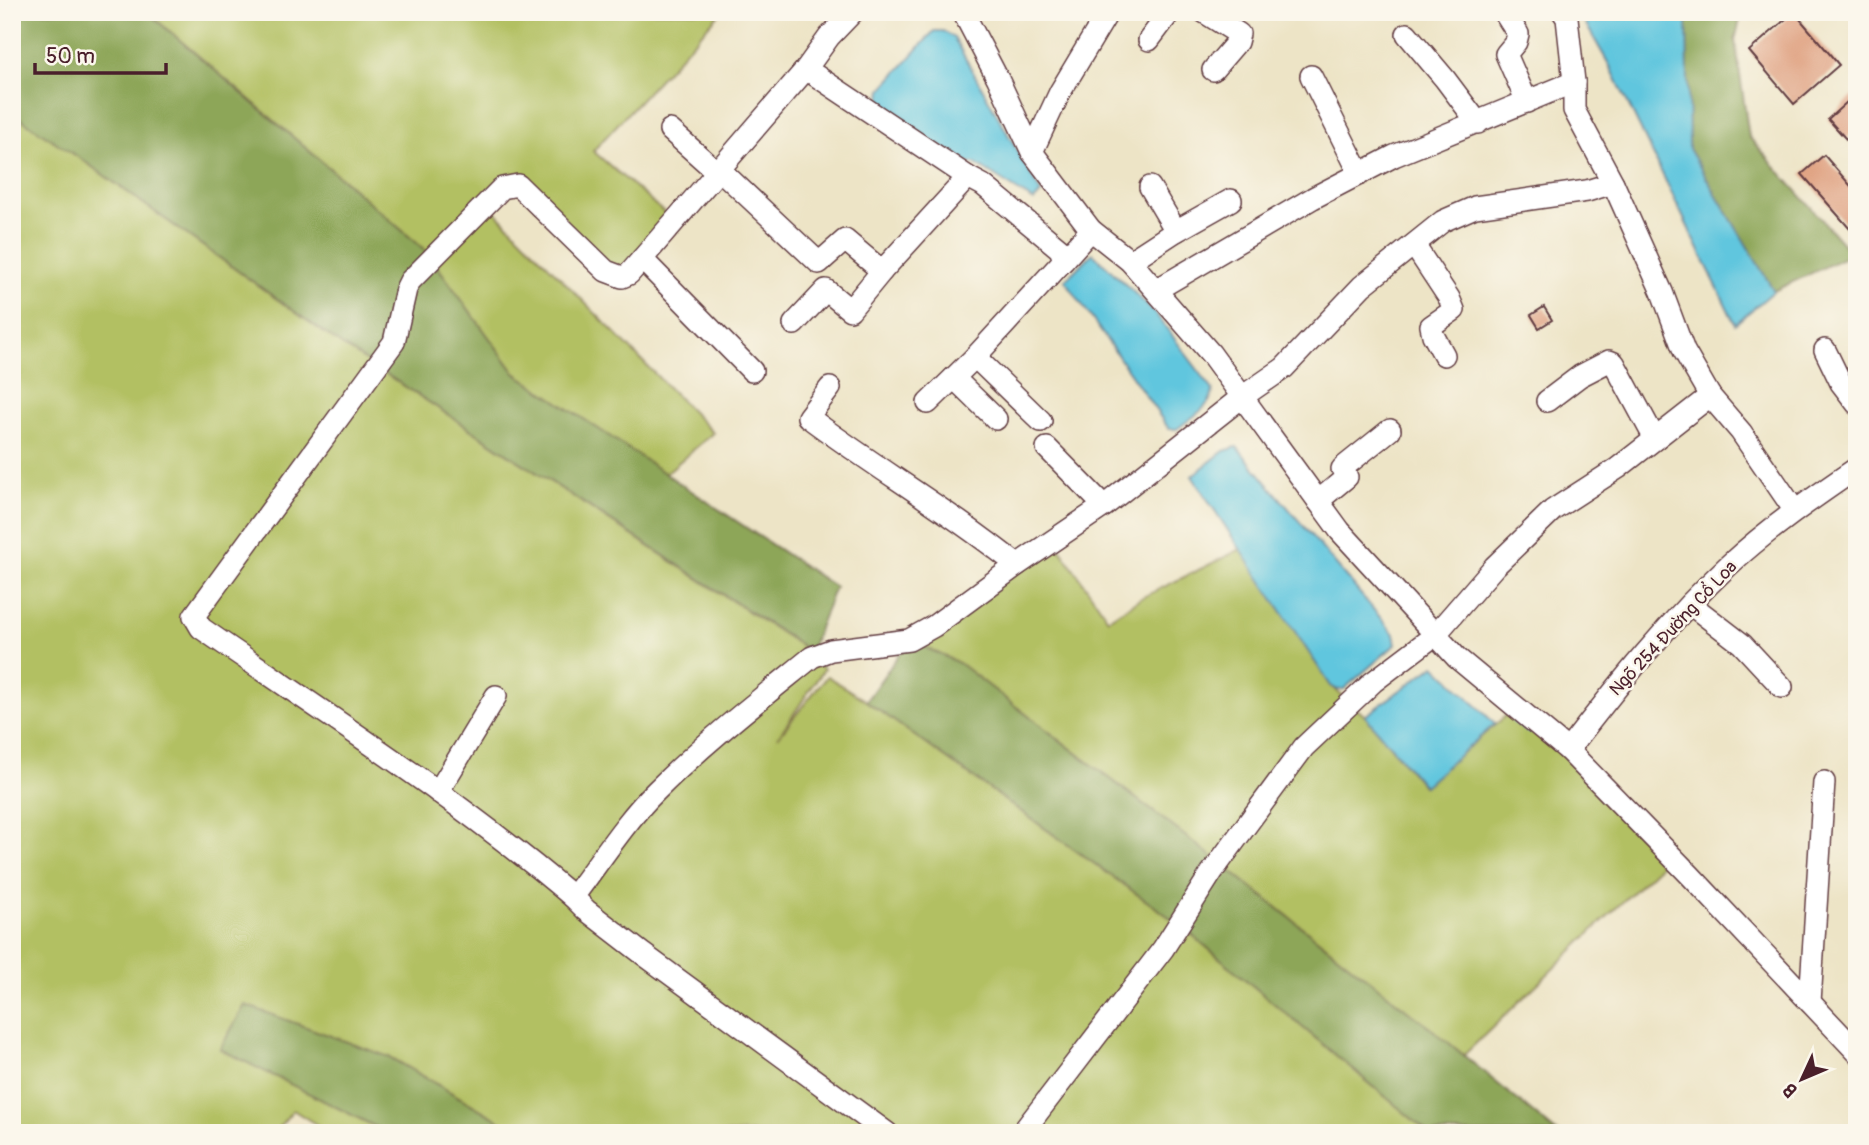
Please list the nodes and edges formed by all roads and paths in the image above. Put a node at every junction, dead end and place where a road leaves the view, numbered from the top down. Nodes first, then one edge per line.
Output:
1 (853, 12) edge
2 (963, 12) edge
3 (1108, 12) edge
4 (1170, 12) edge
5 (1204, 12) edge
6 (1504, 12) edge
7 (1563, 12) edge
8 (1407, 34) dead end
9 (1149, 40) dead end
10 (806, 69) junction
11 (1213, 70) dead end
12 (1311, 76) dead end
13 (1574, 82) junction
14 (1527, 102) junction
15 (1478, 123) junction
16 (670, 130) dead end
17 (1032, 152) junction
18 (718, 170) junction
19 (1360, 174) junction
20 (968, 177) junction
21 (1613, 183) junction
22 (1150, 187) dead end
23 (1231, 200) dead end
24 (1091, 230) junction
25 (1176, 230) junction
26 (1414, 245) junction
27 (642, 259) junction
28 (1064, 260) junction
29 (1130, 261) junction
30 (882, 271) junction
31 (1156, 290) junction
32 (794, 324) dead end
33 (1825, 349) dead end
34 (1444, 355) dead end
35 (975, 357) junction
36 (752, 371) dead end
37 (954, 378) junction
38 (830, 388) dead end
39 (1710, 396) junction
40 (1242, 397) junction
41 (1547, 401) dead end
42 (928, 403) dead end
43 (1857, 404) edge
44 (996, 419) dead end
45 (1041, 421) dead end
46 (1390, 430) dead end
47 (1655, 439) junction
48 (1047, 448) dead end
49 (1857, 468) edge
50 (1318, 501) junction
51 (1104, 506) junction
52 (1795, 511) junction
53 (1017, 565) junction
54 (1690, 604) junction
55 (1435, 635) junction
56 (1782, 687) dead end
57 (496, 696) dead end
58 (1568, 750) junction
59 (1824, 782) dead end
60 (438, 792) junction
61 (573, 897) junction
62 (1810, 1002) junction
63 (1857, 1052) edge
64 (887, 1133) edge
65 (1022, 1133) edge

1 - 10 street
2 - 17 street
3 - 17 street
4 - 9 street
5 - 11 street
6 - 14 street
7 - 13 street
8 - 15 street
10 - 18 street
10 - 20 street
12 - 19 street
13 - 14 street
13 - 21 street
14 - 15 street
15 - 19 street
16 - 18 street
17 - 24 street
18 - 27 street
18 - 30 street
19 - 31 street
20 - 28 street
20 - 30 street
21 - 26 street
21 - 39 street
22 - 25 street
23 - 25 street
24 - 28 street
24 - 29 street
25 - 29 street
26 - 34 street
26 - 40 street
27 - 36 street
27 - 60 street
28 - 35 street
29 - 31 street
30 - 32 street
31 - 40 street
33 - 43 street
35 - 37 street
35 - 45 street
37 - 42 street
37 - 44 street
38 - 53 street
39 - 47 street
39 - 52 street
40 - 50 street
40 - 51 street
41 - 47 street
46 - 50 street
47 - 55 street
48 - 51 street
49 - 52 street, Ngõ 254 Đường Cổ Loa
50 - 55 street
51 - 53 street
52 - 54 street, Ngõ 254 Đường Cổ Loa
53 - 61 street
54 - 56 street
54 - 58 street, Ngõ 254 Đường Cổ Loa
55 - 58 street
55 - 65 street
57 - 60 street
58 - 62 street
59 - 62 street
60 - 61 street
61 - 64 street
62 - 63 street

